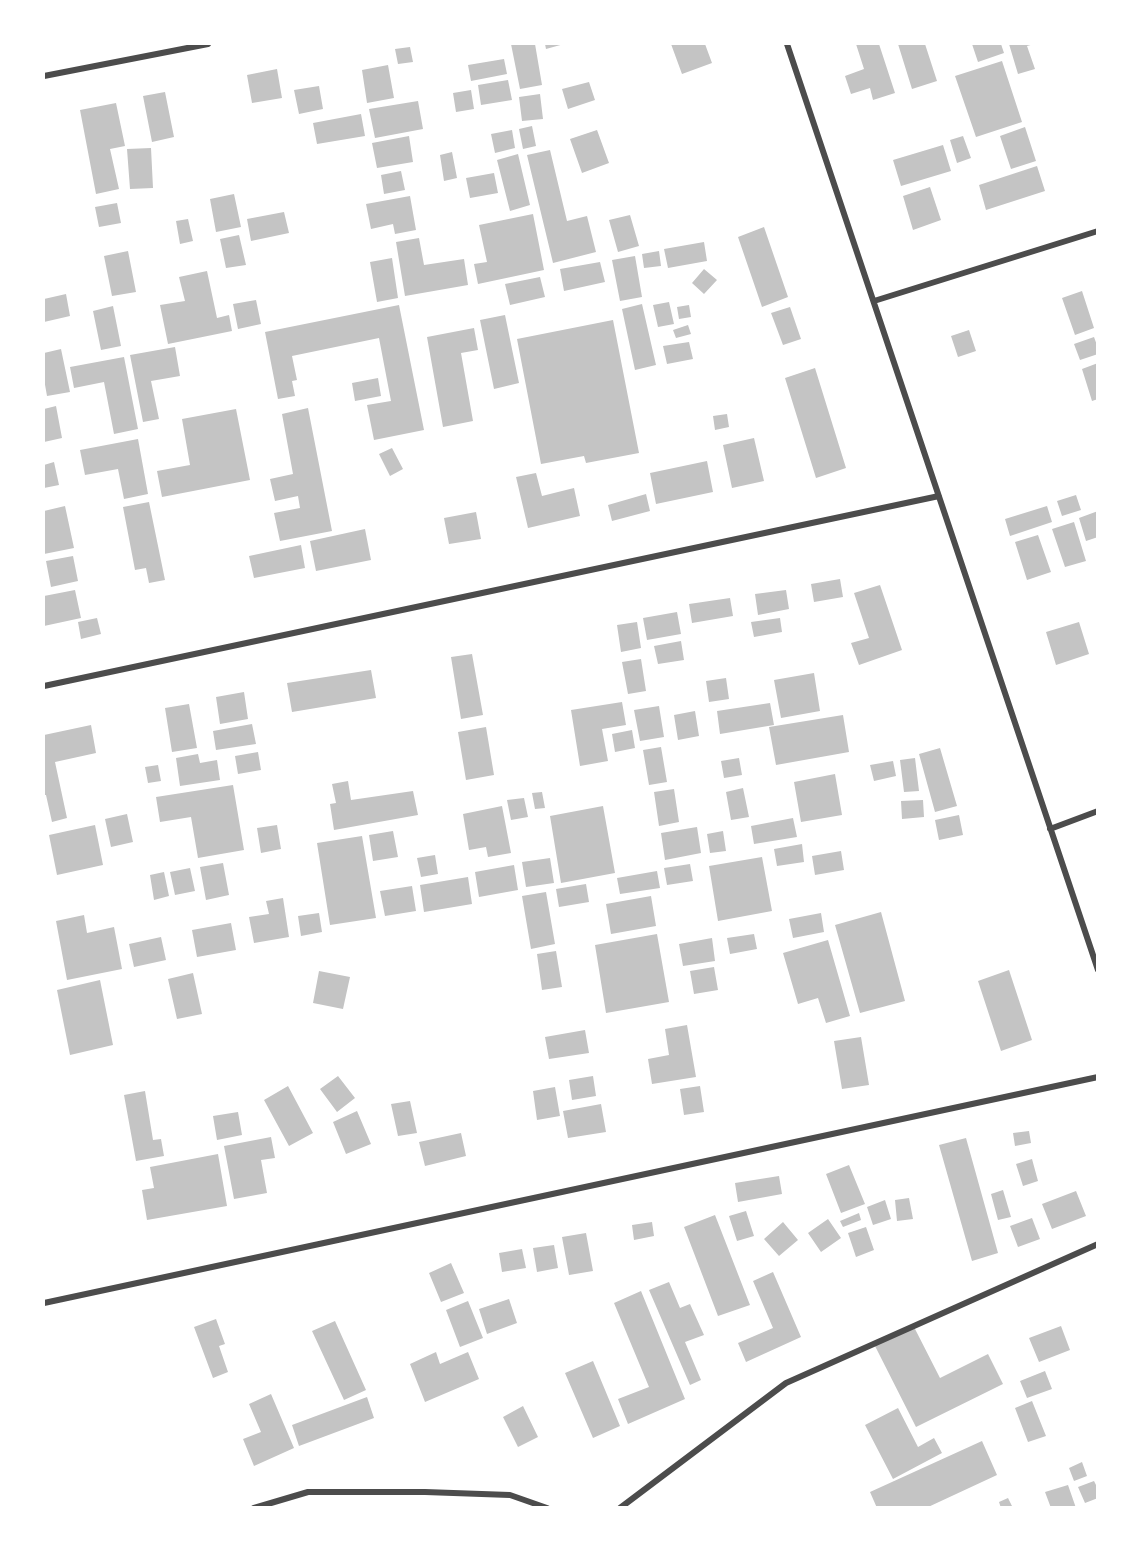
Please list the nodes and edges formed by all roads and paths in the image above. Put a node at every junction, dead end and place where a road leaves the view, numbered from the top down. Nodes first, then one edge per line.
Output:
1 (208, 44) edge
2 (787, 44) edge
3 (44, 75) edge
4 (1098, 231) edge
5 (874, 301) junction
6 (939, 496) junction
7 (44, 686) edge
8 (1098, 812) edge
9 (1050, 828) junction
10 (1098, 970) edge
11 (1098, 1077) edge
12 (1098, 1244) edge
13 (44, 1303) edge
14 (254, 1508) edge
15 (547, 1508) edge
16 (620, 1508) edge

1 - 3 street
2 - 5 street
4 - 5 street
5 - 6 street
6 - 7 street
6 - 9 street
8 - 9 street
9 - 10 street
11 - 13 street
12 - 16 street
14 - 15 street

